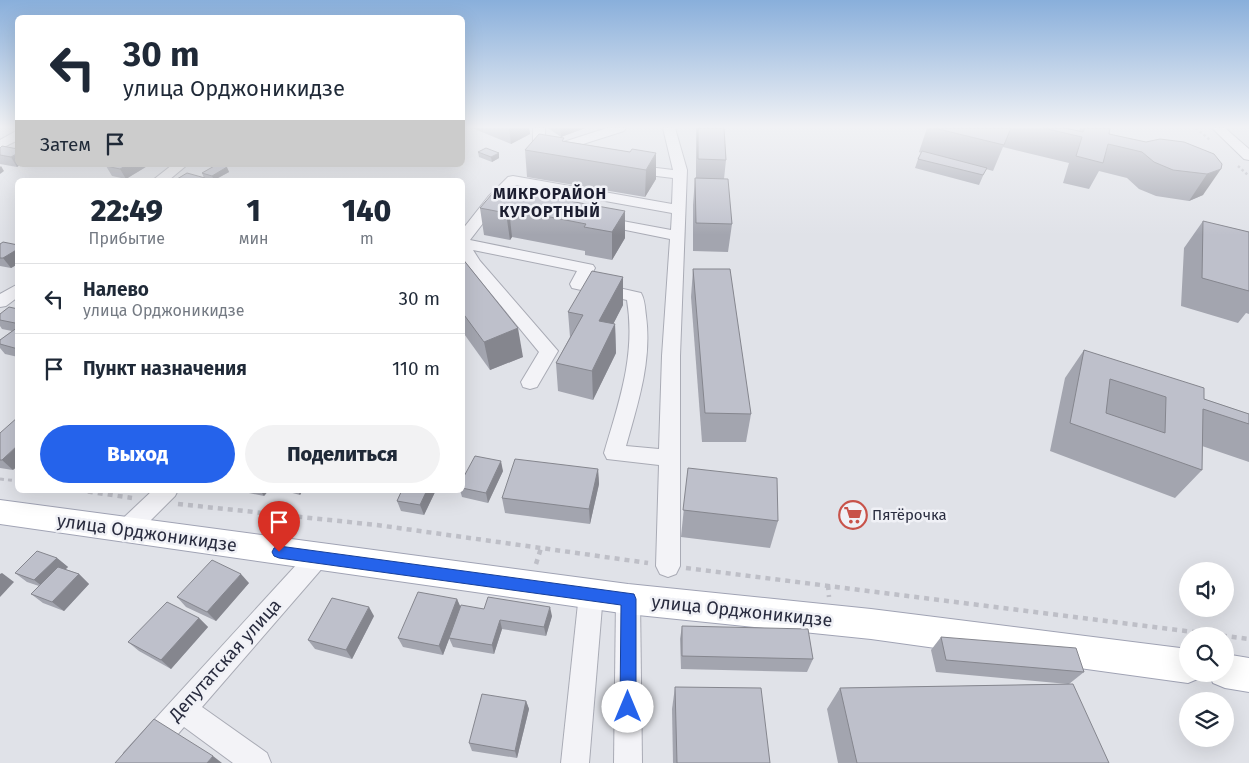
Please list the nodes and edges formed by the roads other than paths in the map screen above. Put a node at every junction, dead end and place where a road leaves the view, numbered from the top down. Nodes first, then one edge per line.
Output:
1 (529, 164) edge
2 (677, 164) edge
3 (618, 166) edge
4 (177, 167) edge
5 (680, 175) junction
6 (163, 178) edge
7 (513, 180) junction
8 (493, 200) junction
9 (513, 204) edge
10 (679, 210) junction
11 (591, 219) edge
12 (678, 236) junction
13 (465, 239) edge
14 (465, 244) edge
15 (465, 248) edge
16 (15, 291) edge
17 (0, 302) edge
18 (530, 382) dead end
19 (669, 458) junction
20 (164, 493) edge
21 (0, 512) edge
22 (126, 530) junction
23 (317, 558) junction
24 (668, 566) dead end
25 (591, 594) junction
26 (628, 599) junction
27 (1179, 665) edge
28 (1234, 672) edge
29 (1249, 675) edge
30 (182, 709) junction
31 (134, 763) edge
32 (257, 763) edge
33 (575, 763) edge
34 (628, 763) edge

1 - 7 street
2 - 5 street
3 - 5 street
4 - 6 street
5 - 10 street
7 - 8 street
7 - 10 street
8 - 9 street
8 - 13 street
10 - 12 street
11 - 12 street
12 - 19 street
14 - 19 street
15 - 18 street
16 - 17 street
19 - 24 street
20 - 22 street
21 - 22 main road, улица Орджоникидзе
22 - 23 main road, улица Орджоникидзе
23 - 25 main road, улица Орджоникидзе
23 - 30 street, Депутатская улица
25 - 26 main road, улица Орджоникидзе
25 - 33 street
26 - 27 main road, улица Орджоникидзе
26 - 34 street
28 - 29 main road
30 - 31 street, Депутатская улица
30 - 32 street

